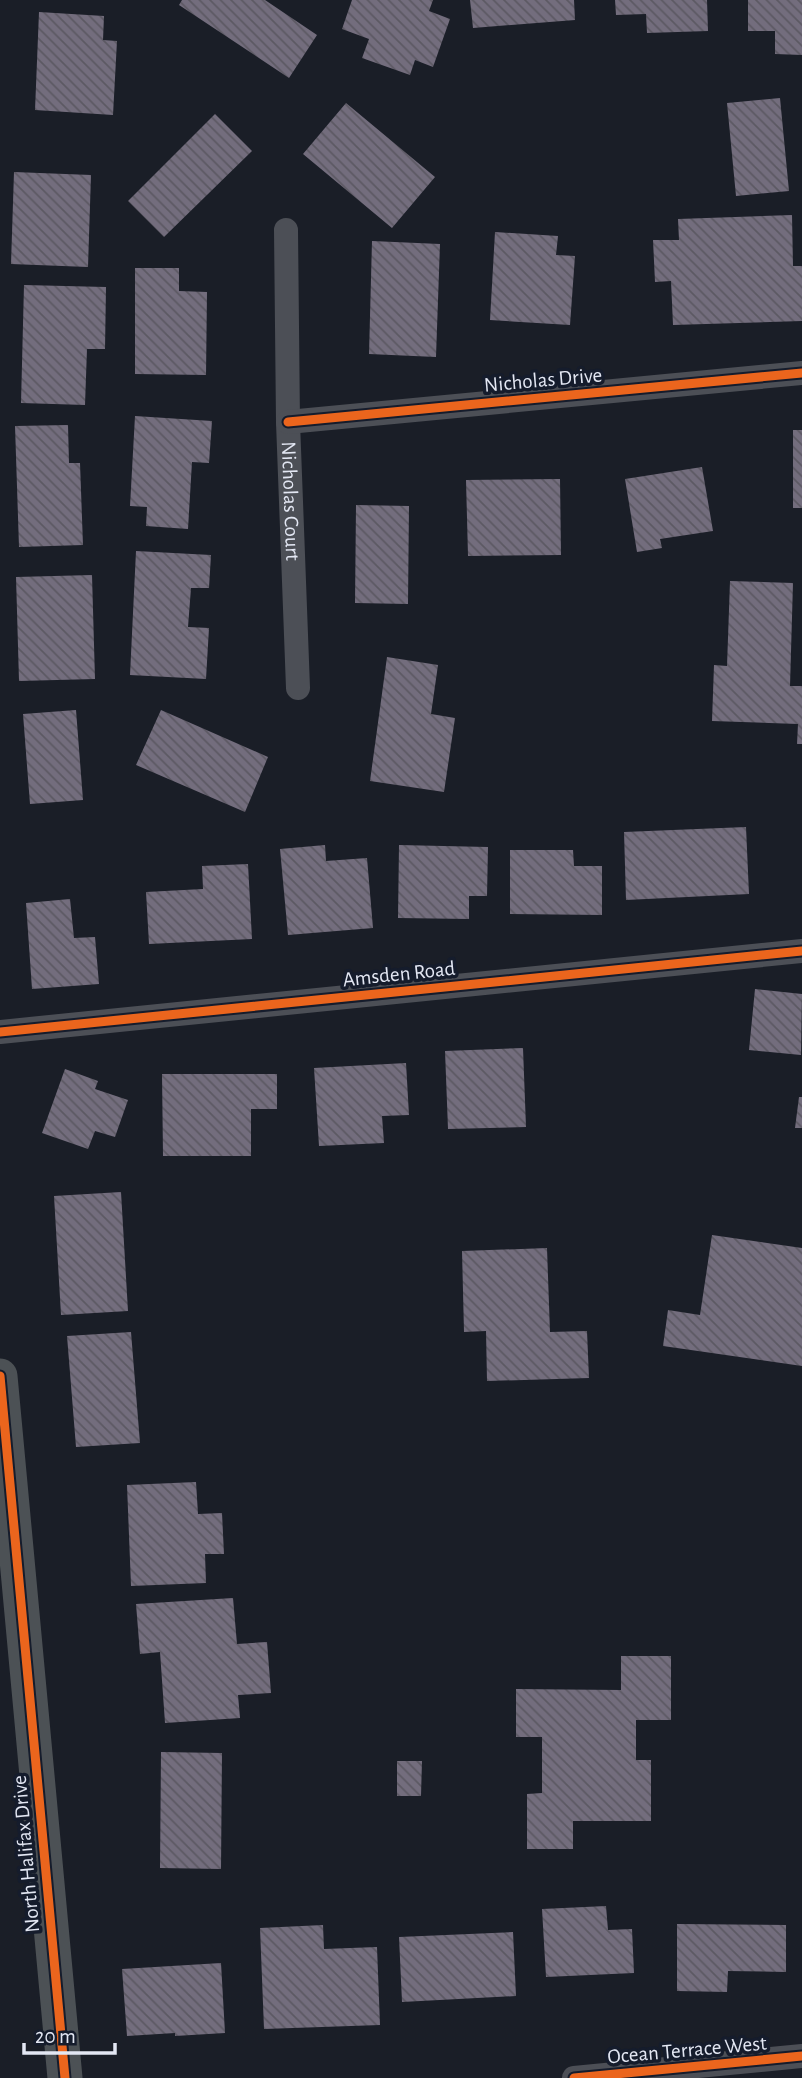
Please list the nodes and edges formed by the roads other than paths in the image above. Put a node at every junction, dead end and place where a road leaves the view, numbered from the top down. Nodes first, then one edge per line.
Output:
1 (286, 230) dead end
2 (802, 373) edge
3 (288, 422) junction
4 (298, 688) dead end
5 (802, 951) edge
6 (0, 1032) edge
7 (0, 1376) edge
8 (802, 2056) edge
9 (65, 2078) edge
10 (574, 2078) edge

1 - 3 street, Nicholas Court
2 - 3 street, Nicholas Drive
3 - 4 street, Nicholas Court
5 - 6 street, Amsden Road
7 - 9 street, North Halifax Drive
8 - 10 street, Ocean Terrace West

